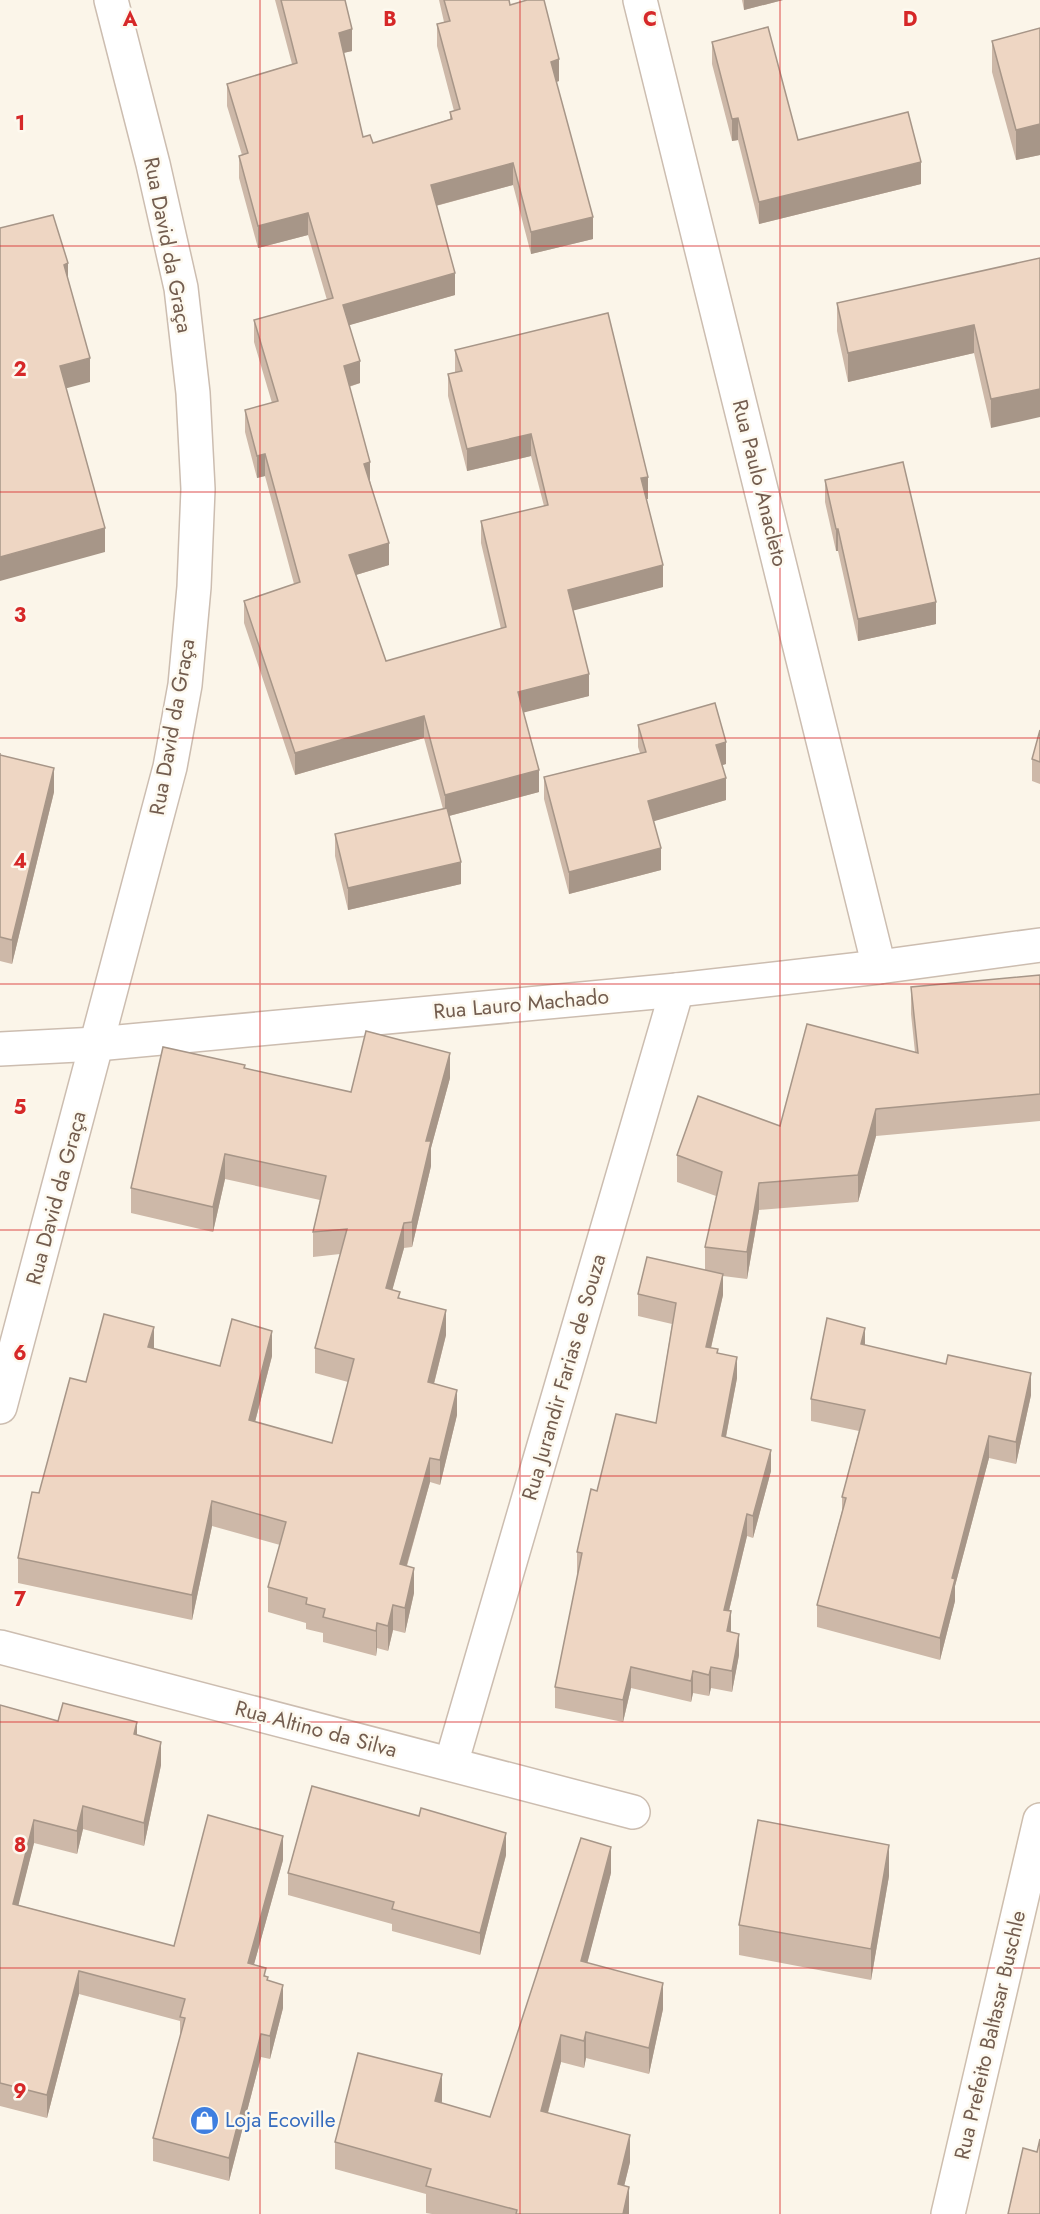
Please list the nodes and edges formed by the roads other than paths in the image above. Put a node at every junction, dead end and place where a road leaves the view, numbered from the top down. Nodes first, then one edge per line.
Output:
1 (111, 0) edge
2 (640, 0) edge
3 (1040, 945) edge
4 (879, 967) junction
5 (677, 990) junction
6 (97, 1044) junction
7 (0, 1049) edge
8 (0, 1407) edge
9 (0, 1647) edge
10 (451, 1764) junction
11 (633, 1812) dead end
12 (1040, 1820) edge
13 (948, 2214) edge

1 - 6 street, Rua David da Graça
2 - 4 street, Rua Paulo Anacleto
3 - 4 street, Rua Lauro Machado
4 - 5 street, Rua Lauro Machado
5 - 6 street, Rua Lauro Machado
5 - 10 street, Rua Jurandir Farias de Souza
6 - 7 street, Rua Lauro Machado
6 - 8 street, Rua David da Graça
9 - 10 street, Rua Altino da Silva
10 - 11 street, Rua Altino da Silva
12 - 13 street, Rua Prefeito Baltasar Buschle

